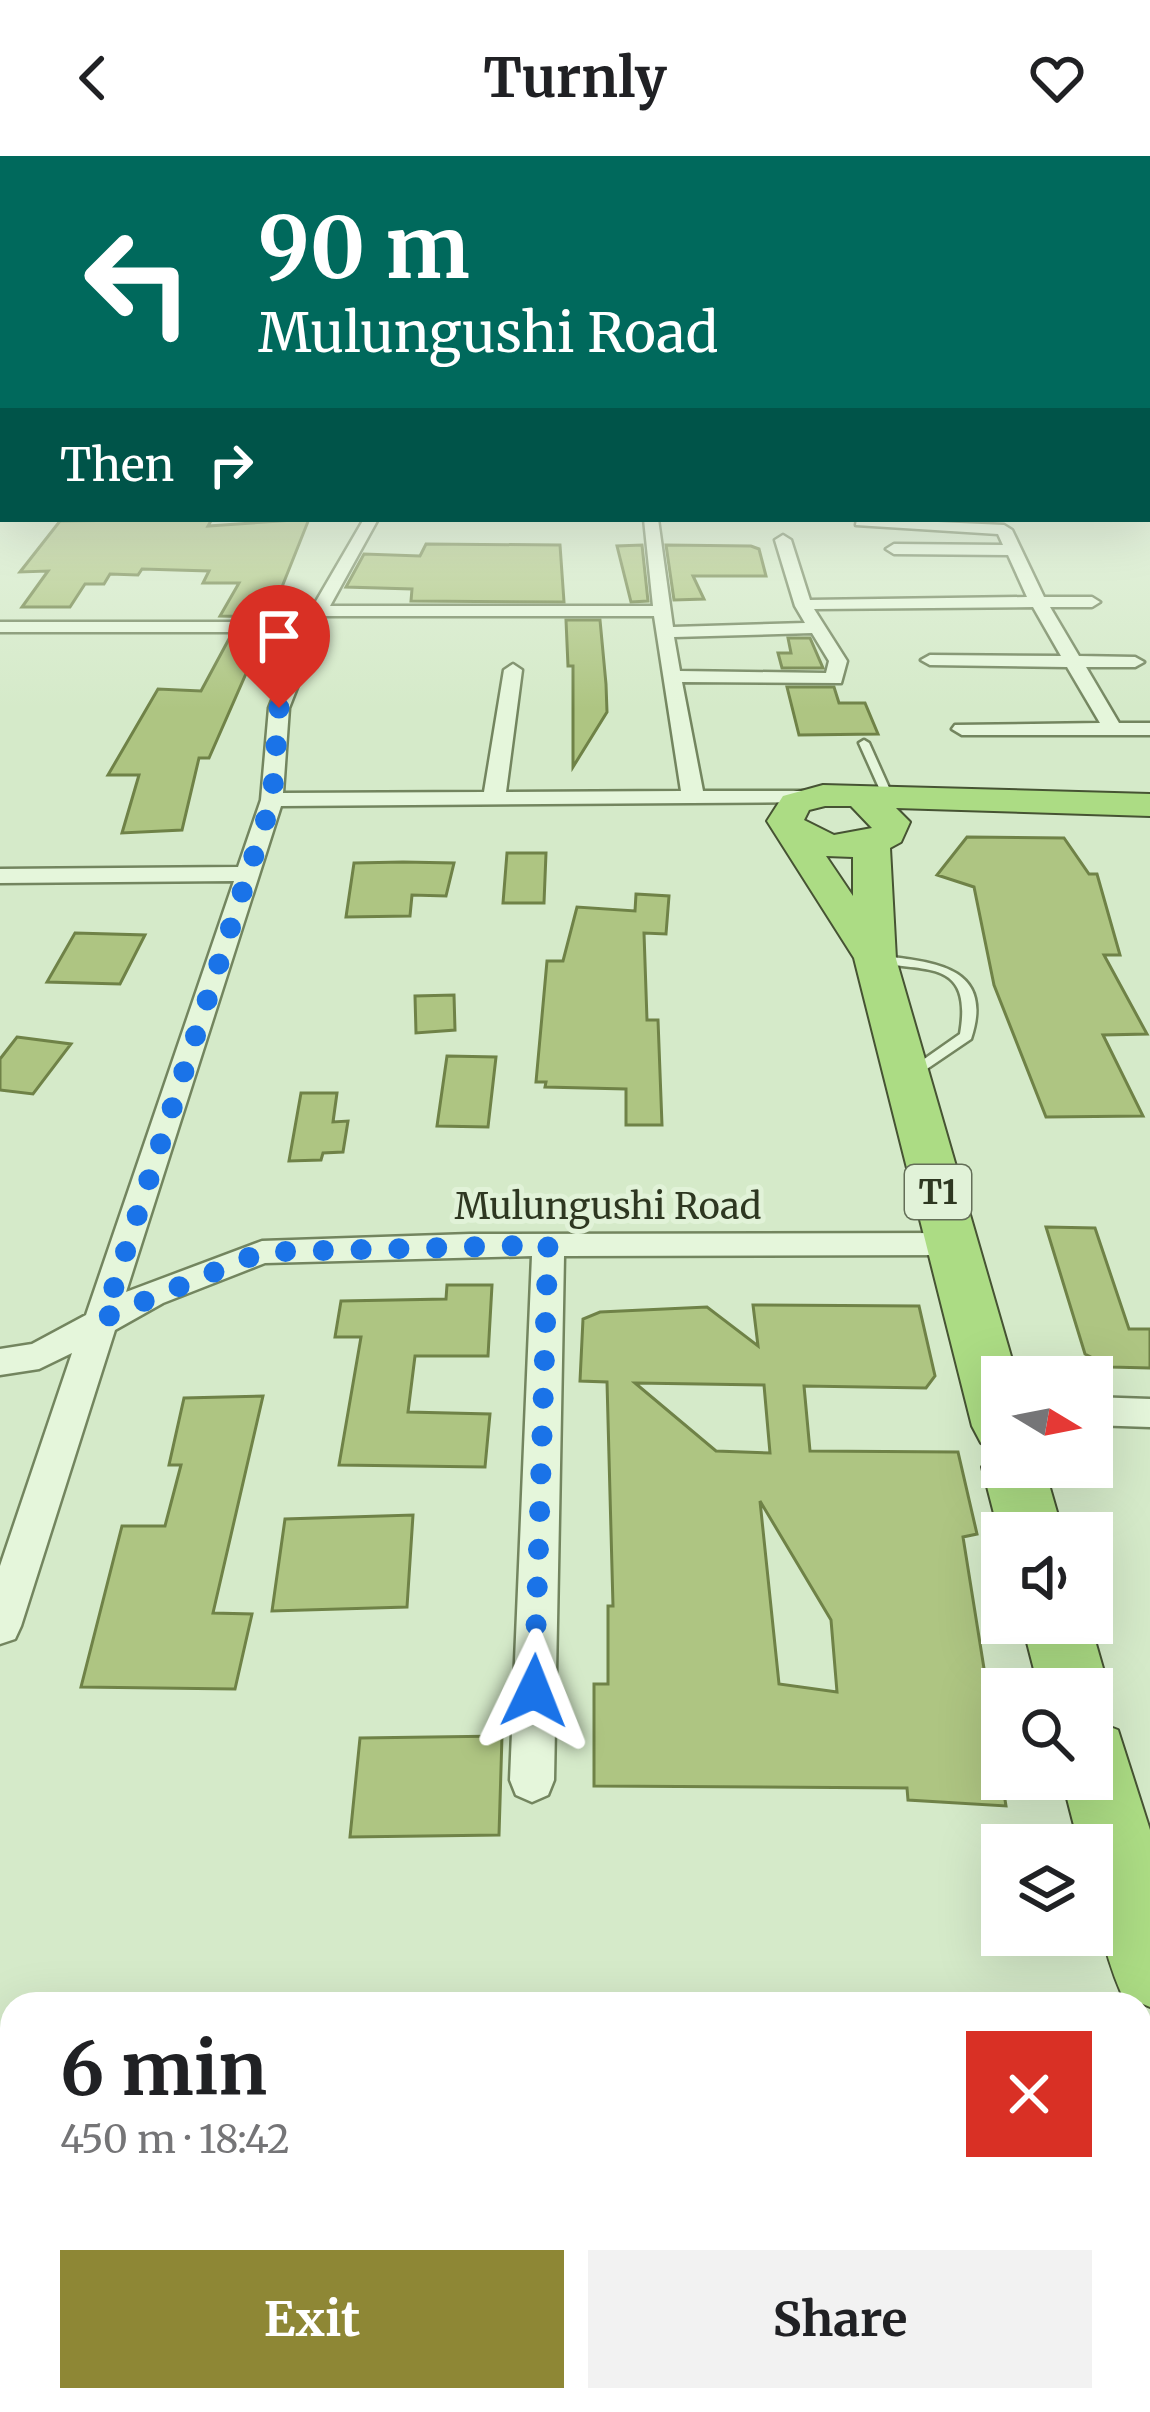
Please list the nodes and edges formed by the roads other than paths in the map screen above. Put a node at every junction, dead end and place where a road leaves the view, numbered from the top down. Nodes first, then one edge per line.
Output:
1 (369, 522) edge
2 (650, 522) edge
3 (864, 522) edge
4 (783, 540) dead end
5 (895, 549) dead end
6 (1014, 550) junction
7 (1038, 602) junction
8 (1092, 602) dead end
9 (803, 606) junction
10 (664, 611) junction
11 (315, 619) junction
12 (0, 627) edge
13 (818, 628) junction
14 (664, 632) junction
15 (930, 660) dead end
16 (1073, 660) junction
17 (1135, 662) dead end
18 (513, 670) dead end
19 (671, 676) junction
20 (962, 729) dead end
21 (1113, 729) junction
22 (1150, 729) edge
23 (864, 743) dead end
24 (704, 796) junction
25 (494, 798) junction
26 (272, 800) junction
27 (1150, 805) edge
28 (794, 815) junction
29 (879, 817) junction
30 (248, 874) junction
31 (0, 876) edge
32 (875, 959) junction
33 (907, 1076) junction
34 (952, 1244) junction
35 (548, 1245) junction
36 (104, 1318) junction
37 (984, 1356) edge
38 (0, 1362) edge
39 (1113, 1412) edge
40 (1150, 1413) edge
41 (0, 1626) edge
42 (532, 1780) dead end
43 (1104, 1800) edge
44 (1150, 1967) edge

1 - 11 street
2 - 10 street
3 - 6 street
4 - 9 street
5 - 6 street
6 - 7 street
7 - 8 street
7 - 9 street
7 - 16 street
9 - 13 street
10 - 11 street
10 - 14 street
11 - 12 street
11 - 26 street
13 - 14 street
13 - 19 street
14 - 19 street
15 - 16 street
16 - 17 street
16 - 21 street
18 - 25 street
19 - 24 street
20 - 21 street
21 - 22 street
23 - 29 lane
24 - 25 street
24 - 28 street
24 - 28 street
25 - 26 street
26 - 30 street
27 - 29 highway
28 - 29 highway
28 - 29 highway
28 - 32 highway, T1
29 - 32 highway, T1
30 - 31 street
30 - 36 street
32 - 33 highway, T1
32 - 33 lane
33 - 34 highway, T1
34 - 35 street, Mulungushi Road
34 - 37 highway, T1
35 - 36 street, Mulungushi Road
35 - 42 street
36 - 38 street, Mulungushi Road
36 - 41 street
39 - 40 street
43 - 44 highway

